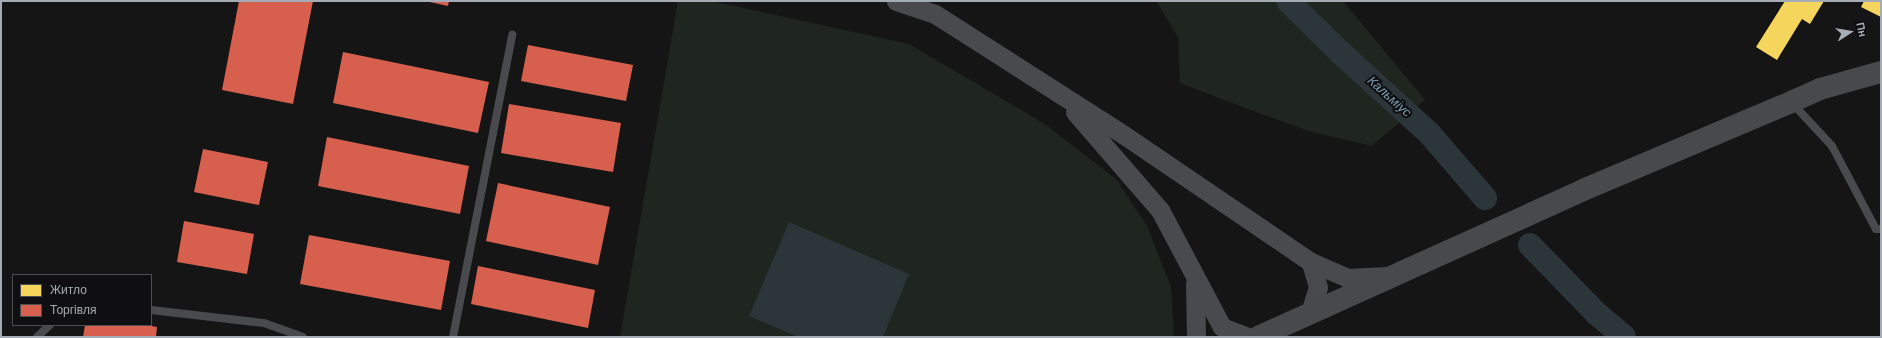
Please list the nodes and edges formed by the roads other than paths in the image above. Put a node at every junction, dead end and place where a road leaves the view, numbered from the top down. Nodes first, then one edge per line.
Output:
1 (896, 1) edge
2 (512, 35) dead end
3 (1881, 72) edge
4 (1062, 97) junction
5 (1791, 102) junction
6 (1881, 229) edge
7 (1311, 262) junction
8 (1390, 276) junction
9 (1195, 279) junction
10 (152, 310) edge
11 (1310, 313) junction
12 (49, 326) edge
13 (36, 337) edge
14 (304, 337) edge
15 (453, 337) edge
16 (1196, 337) edge
17 (1248, 337) edge
18 (1258, 337) edge

1 - 4 street
2 - 15 lane
3 - 5 main road
4 - 7 street
4 - 9 street
5 - 6 lane
5 - 8 main road
7 - 8 street
7 - 11 street
8 - 11 main road
9 - 16 street
9 - 17 street
10 - 14 lane
11 - 18 main road
12 - 13 lane

